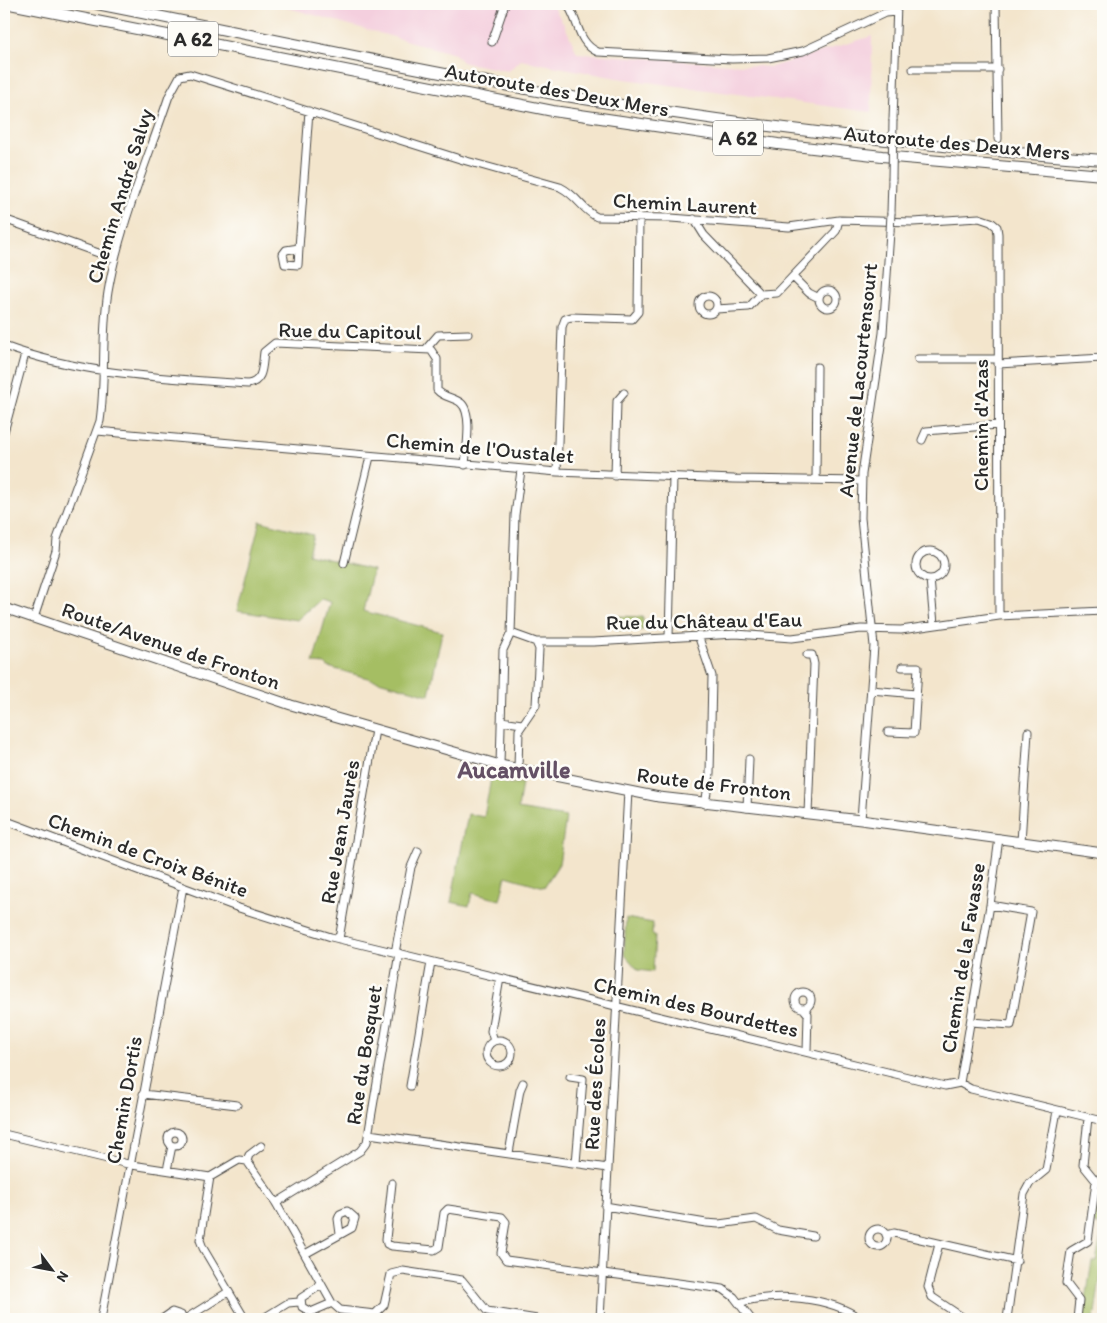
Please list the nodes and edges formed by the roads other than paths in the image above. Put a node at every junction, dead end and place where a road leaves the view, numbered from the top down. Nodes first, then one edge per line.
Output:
1 (10, 4) edge
2 (98, 4) edge
3 (505, 4) edge
4 (567, 4) edge
5 (896, 4) edge
6 (996, 4) edge
7 (896, 12) junction
8 (880, 17) junction
9 (896, 20) junction
10 (492, 42) dead end
11 (914, 69) dead end
12 (998, 69) junction
13 (180, 76) joint
14 (309, 111) junction
15 (998, 139) dead end
16 (1103, 160) edge
17 (1103, 175) edge
18 (639, 218) junction
19 (4, 219) edge
20 (694, 220) junction
21 (839, 220) junction
22 (998, 234) joint
23 (299, 248) dead end
24 (115, 259) junction
25 (793, 277) junction
26 (761, 294) junction
27 (819, 298) dead end
28 (716, 309) dead end
29 (468, 334) dead end
30 (4, 346) edge
31 (426, 349) junction
32 (25, 354) junction
33 (1103, 358) edge
34 (918, 359) dead end
35 (998, 362) junction
36 (817, 367) dead end
37 (103, 372) junction
38 (624, 393) dead end
39 (998, 425) junction
40 (97, 431) junction
41 (4, 432) edge
42 (922, 440) dead end
43 (370, 457) junction
44 (465, 465) junction
45 (521, 470) junction
46 (557, 472) junction
47 (615, 476) junction
48 (673, 477) junction
49 (816, 480) junction
50 (861, 481) junction
51 (344, 563) dead end
52 (930, 579) junction
53 (4, 610) edge
54 (1103, 611) edge
55 (999, 616) junction
56 (34, 618) junction
57 (934, 624) junction
58 (872, 630) junction
59 (511, 633) junction
60 (698, 635) junction
61 (669, 638) junction
62 (536, 642) junction
63 (807, 655) dead end
64 (902, 667) dead end
65 (871, 690) junction
66 (916, 694) junction
67 (327, 716) joint
68 (501, 722) junction
69 (522, 724) junction
70 (375, 730) junction
71 (888, 732) dead end
72 (1028, 732) dead end
73 (749, 759) dead end
74 (500, 765) junction
75 (518, 769) junction
76 (628, 791) junction
77 (705, 804) junction
78 (747, 808) junction
79 (808, 814) junction
80 (4, 820) edge
81 (861, 820) junction
82 (999, 838) junction
83 (1021, 842) junction
84 (418, 851) dead end
85 (1103, 853) edge
86 (183, 887) junction
87 (990, 905) junction
88 (281, 921) joint
89 (339, 940) junction
90 (397, 953) junction
91 (431, 962) junction
92 (500, 978) junction
93 (616, 1005) junction
94 (803, 1008) dead end
95 (971, 1022) junction
96 (494, 1041) dead end
97 (807, 1051) junction
98 (570, 1077) dead end
99 (523, 1083) dead end
100 (960, 1084) junction
101 (410, 1086) dead end
102 (143, 1094) junction
103 (237, 1105) dead end
104 (1057, 1111) junction
105 (1088, 1118) junction
106 (1103, 1121) edge
107 (4, 1134) edge
108 (369, 1134) junction
109 (172, 1146) dead end
110 (262, 1146) dead end
111 (509, 1153) junction
112 (247, 1161) junction
113 (576, 1163) junction
114 (132, 1165) junction
115 (608, 1168) junction
116 (168, 1170) junction
117 (210, 1177) junction
118 (392, 1183) dead end
119 (276, 1203) junction
120 (605, 1206) junction
121 (340, 1234) dead end
122 (886, 1235) dead end
123 (813, 1236) dead end
124 (939, 1244) junction
125 (305, 1254) junction
126 (1016, 1261) junction
127 (603, 1272) junction
128 (321, 1285) junction
129 (228, 1292) junction
130 (299, 1302) junction
131 (332, 1303) junction
132 (739, 1303) junction
133 (311, 1316) edge
134 (101, 1319) edge
135 (162, 1319) edge
136 (185, 1319) edge
137 (245, 1319) edge
138 (262, 1319) edge
139 (537, 1319) edge
140 (600, 1319) edge
141 (751, 1319) edge
142 (861, 1319) edge
143 (965, 1319) edge
144 (1007, 1319) edge
145 (1077, 1319) edge

1 - 17 highway, Autoroute des Deux Mers / A 62
2 - 16 highway, Autoroute des Deux Mers / A 62
3 - 10 street
4 - 8 street
5 - 7 street, Avenue de Lacourtensourt
6 - 12 street
7 - 8 street
7 - 9 street, Avenue de Lacourtensourt
8 - 9 street
9 - 50 street, Avenue de Lacourtensourt, bridge
11 - 12 street
12 - 15 street
13 - 14 street, Chemin Laurent
13 - 24 street, Chemin André Salvy
14 - 18 street, Chemin Laurent
14 - 23 street
18 - 20 street, Chemin Laurent
18 - 46 street
19 - 24 street
20 - 21 street, Chemin Laurent
20 - 26 street
21 - 22 street, Chemin Laurent
21 - 25 street
22 - 35 street, Chemin d'Azas
24 - 37 street, Chemin André Salvy
25 - 26 street
25 - 27 street
26 - 28 street
29 - 31 street
30 - 32 street
31 - 37 street, Rue du Capitoul
31 - 44 street, Rue du Capitoul
32 - 37 street
32 - 41 street
33 - 35 street
34 - 35 street
35 - 39 street, Chemin d'Azas
36 - 49 street
37 - 40 street, Chemin André Salvy
38 - 47 street
39 - 42 street
39 - 55 street, Chemin d'Azas
40 - 43 street, Chemin de l'Oustalet
40 - 56 street, Chemin André Salvy
43 - 44 street, Chemin de l'Oustalet
43 - 51 street
44 - 45 street, Chemin de l'Oustalet
45 - 46 street, Chemin de l'Oustalet
45 - 59 street
46 - 47 street, Chemin de l'Oustalet
47 - 48 street, Chemin de l'Oustalet
48 - 49 street, Chemin de l'Oustalet
48 - 61 street
49 - 50 street, Chemin de l'Oustalet
50 - 58 street, Avenue de Lacourtensourt
52 - 52 street
52 - 57 street
53 - 56 main road, Route/Avenue de Fronton
54 - 55 street, Rue du Château d'Eau
55 - 57 street, Rue du Château d'Eau
56 - 67 main road, Route/Avenue de Fronton
57 - 58 street, Rue du Château d'Eau
58 - 60 street, Rue du Château d'Eau
58 - 65 street, Avenue de Lacourtensourt
59 - 62 street, Rue du Château d'Eau
59 - 68 street
60 - 61 street, Rue du Château d'Eau
60 - 77 street
61 - 62 street, Rue du Château d'Eau
62 - 69 street
63 - 79 street
64 - 66 street
65 - 66 street
65 - 81 street, Avenue de Lacourtensourt
66 - 71 street
67 - 70 main road, Route de Fronton
68 - 69 street
68 - 74 street
69 - 75 street
70 - 74 main road, Route de Fronton
70 - 89 street, Rue Jean Jaurès
72 - 83 street
73 - 78 street
74 - 75 main road, Route de Fronton
75 - 76 main road, Route de Fronton
76 - 77 main road, Route de Fronton
76 - 93 street, Rue des Écoles
77 - 78 main road, Route de Fronton
78 - 79 main road, Route de Fronton
79 - 81 main road, Route de Fronton
80 - 86 street, Chemin de Croix Bénite
81 - 82 main road, Route de Fronton
82 - 83 main road, Route de Fronton
82 - 87 street, Chemin de la Favasse
83 - 85 main road, Route de Fronton
84 - 90 street, Rue du Bosquet
86 - 88 street, Chemin de Croix Bénite
86 - 102 street, Chemin Dortis
87 - 95 street, Chemin de la Favasse
87 - 95 street
88 - 89 street, Chemin des Bourdettes
89 - 90 street, Chemin des Bourdettes
90 - 91 street, Chemin des Bourdettes
90 - 108 street, Rue du Bosquet
91 - 92 street, Chemin des Bourdettes
91 - 101 street
92 - 93 street, Chemin des Bourdettes
92 - 96 street
93 - 97 street, Chemin des Bourdettes
93 - 115 street, Rue des Écoles
94 - 97 street
95 - 100 street, Chemin de la Favasse
97 - 100 street, Chemin des Bourdettes
98 - 113 street
99 - 111 street
100 - 104 street, Chemin des Bourdettes
102 - 103 street
102 - 114 street, Chemin Dortis
104 - 105 street, Chemin des Bourdettes
104 - 126 street
105 - 106 street, Chemin des Bourdettes
105 - 145 street
107 - 114 street
108 - 111 street
108 - 119 street, Rue du Bosquet
109 - 116 street
110 - 112 street
111 - 113 street
112 - 117 street
112 - 119 street
113 - 115 street
114 - 116 street
114 - 134 street, Chemin Dortis
115 - 120 street, Rue des Écoles
116 - 117 street
117 - 129 street
118 - 127 street
119 - 125 street
120 - 123 street
120 - 127 street, Rue des Écoles
121 - 125 street
122 - 124 street
124 - 126 street
124 - 143 street
125 - 128 street
126 - 144 street
127 - 132 street
127 - 140 street, Rue des Écoles
128 - 130 street
128 - 131 street
129 - 136 street
129 - 137 street
130 - 133 street
130 - 138 street
131 - 133 street
131 - 139 street
132 - 141 street
132 - 142 street
135 - 136 street

